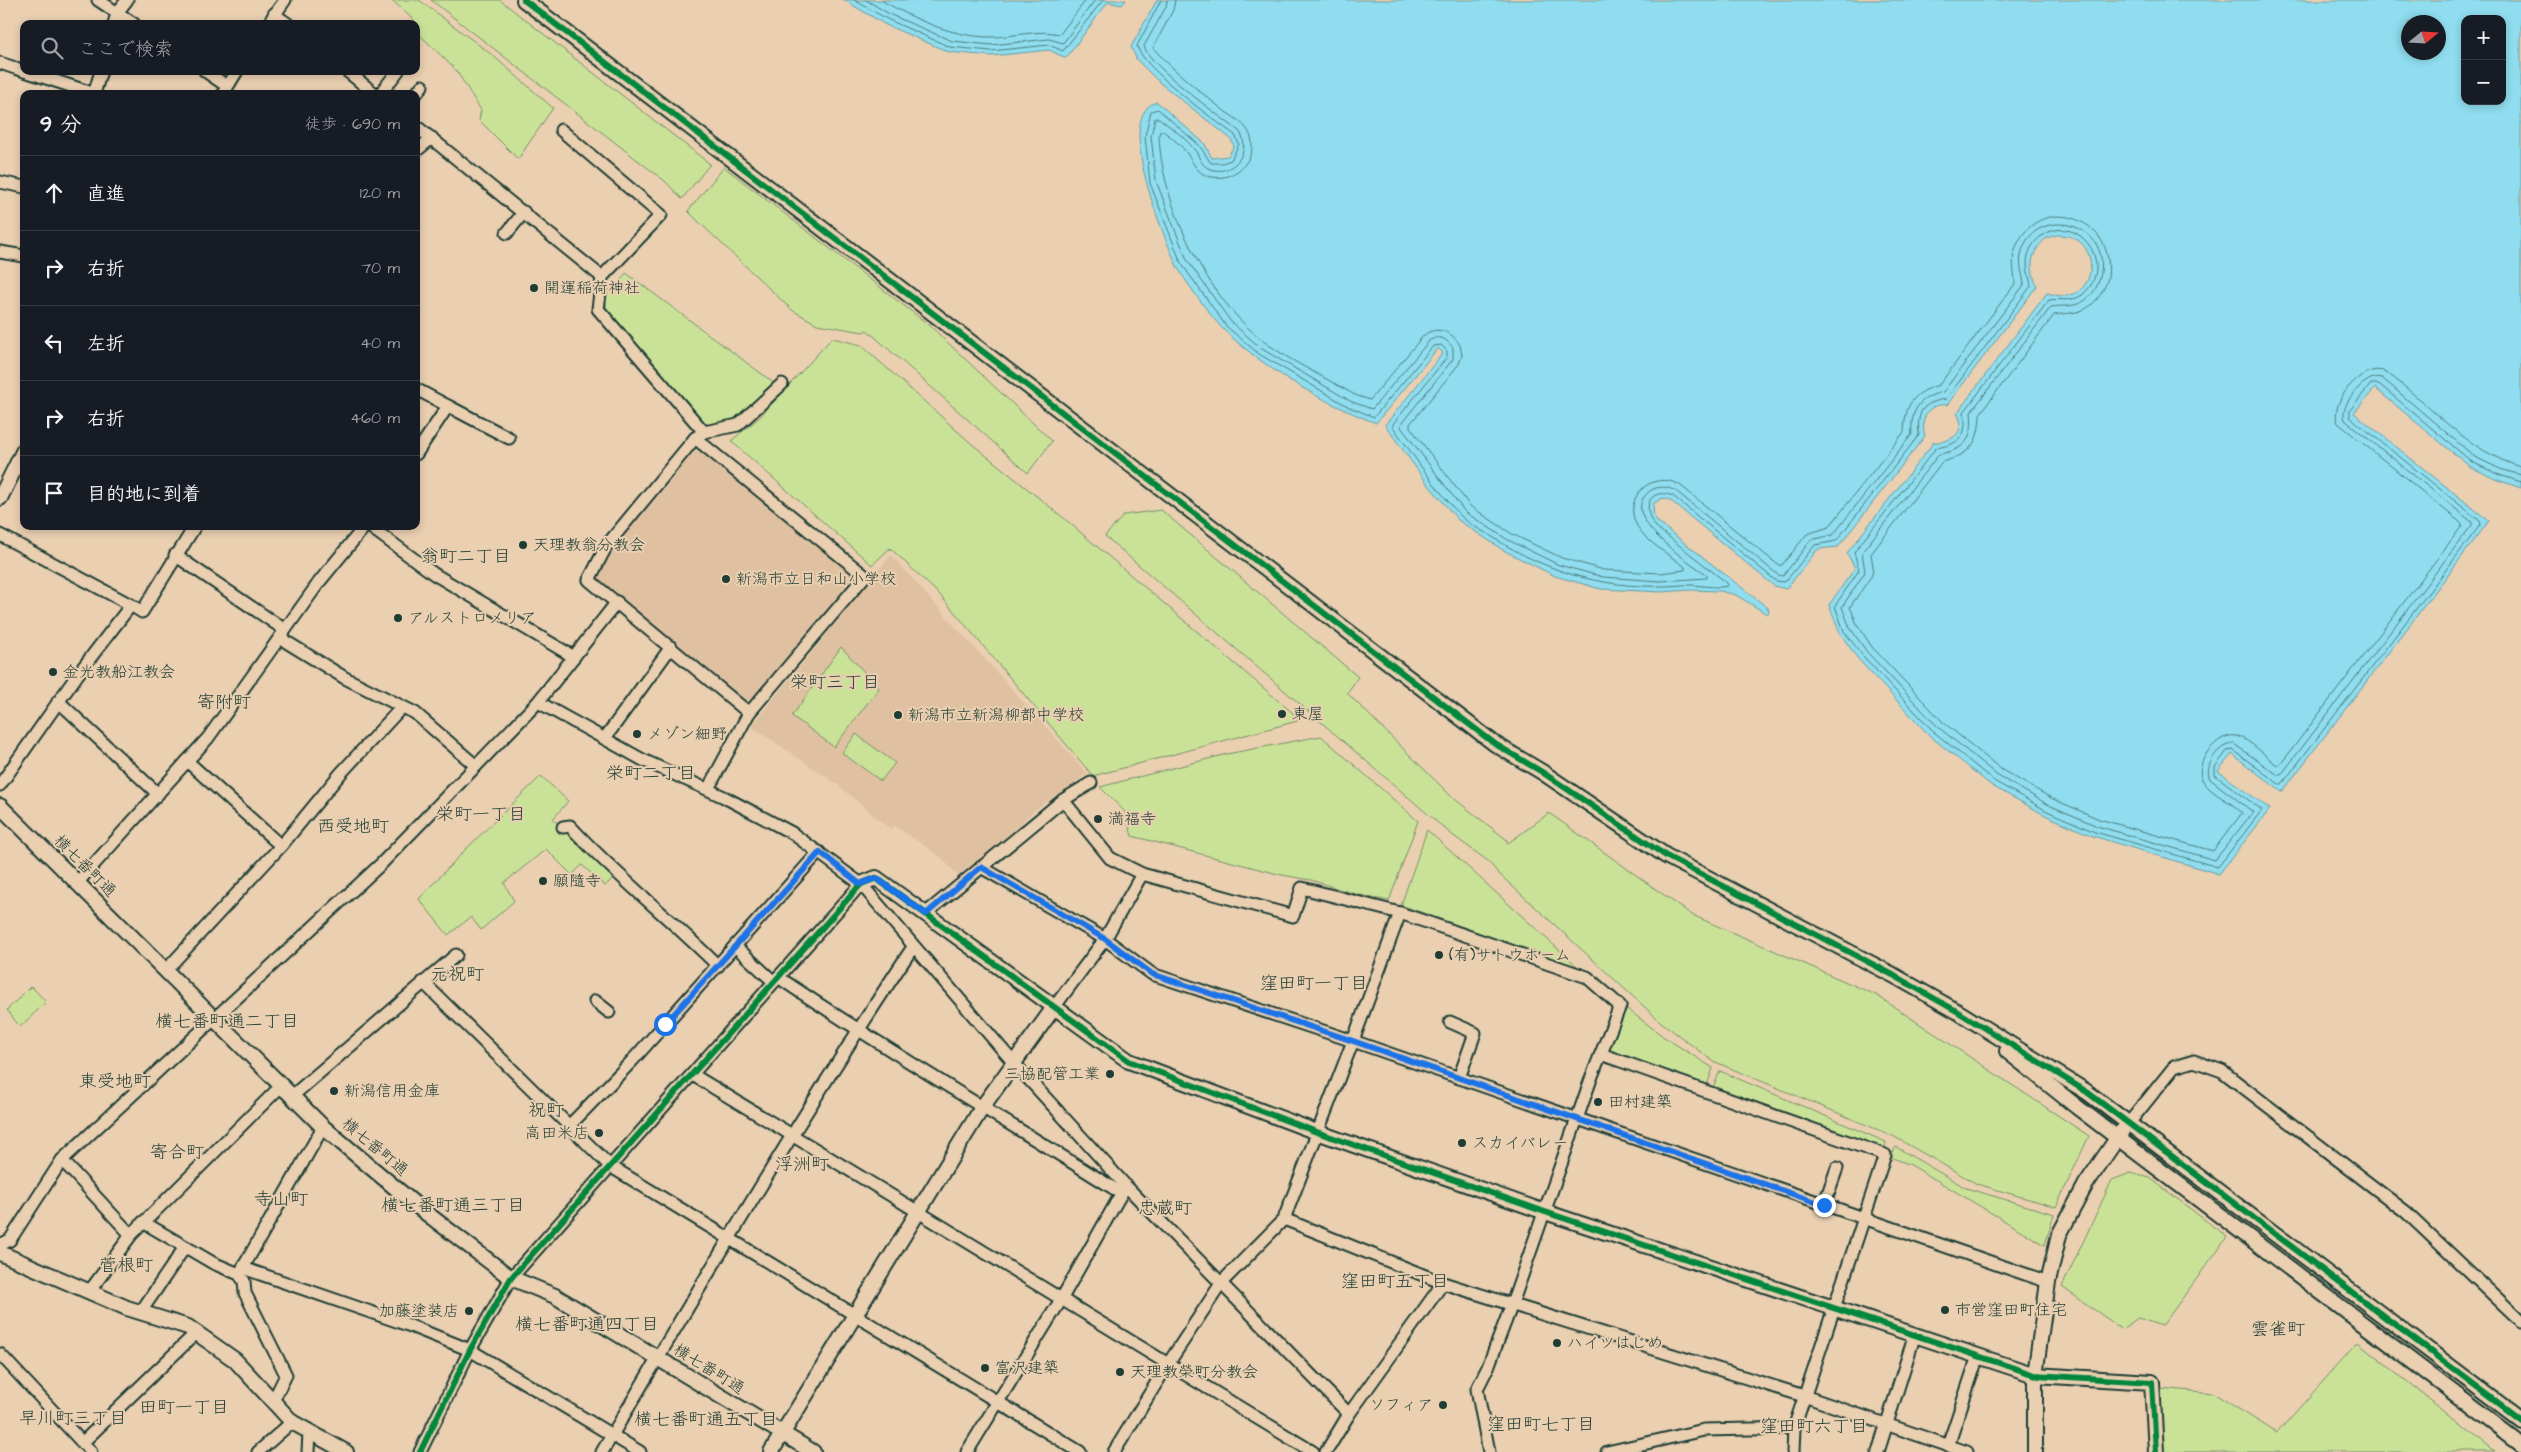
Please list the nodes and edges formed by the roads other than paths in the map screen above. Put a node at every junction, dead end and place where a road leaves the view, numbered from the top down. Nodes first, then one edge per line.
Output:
1 (98, 0) edge
2 (127, 0) edge
3 (285, 0) edge
4 (524, 0) edge
5 (116, 18) edge
6 (271, 19) edge
7 (0, 63) edge
8 (20, 70) edge
9 (36, 75) edge
10 (100, 75) edge
11 (209, 75) edge
12 (234, 75) edge
13 (352, 75) edge
14 (395, 75) edge
15 (83, 90) edge
16 (96, 90) edge
17 (225, 90) edge
18 (370, 90) edge
19 (383, 90) edge
20 (420, 129) edge
21 (562, 130) dead end
22 (432, 138) junction
23 (420, 148) edge
24 (0, 182) edge
25 (20, 186) edge
26 (524, 212) junction
27 (507, 233) dead end
28 (0, 252) edge
29 (20, 255) edge
30 (602, 277) junction
31 (782, 384) dead end
32 (420, 391) edge
33 (448, 406) junction
34 (700, 435) junction
35 (509, 438) dead end
36 (420, 448) edge
37 (20, 458) edge
38 (0, 498) edge
39 (192, 530) edge
40 (363, 530) edge
41 (374, 530) edge
42 (0, 535) edge
43 (175, 556) junction
44 (617, 602) junction
45 (131, 605) junction
46 (282, 634) junction
47 (671, 647) junction
48 (574, 657) junction
49 (58, 701) junction
50 (538, 702) junction
51 (402, 707) junction
52 (749, 712) junction
53 (604, 738) junction
54 (187, 761) junction
55 (476, 766) junction
56 (1091, 783) dead end
57 (0, 785) edge
58 (708, 789) junction
59 (158, 794) junction
60 (1063, 800) junction
61 (0, 806) edge
62 (563, 827) dead end
63 (281, 846) junction
64 (820, 852) junction
65 (981, 867) junction
66 (1142, 874) junction
67 (77, 883) junction
68 (860, 884) junction
69 (1400, 913) junction
70 (926, 914) junction
71 (1105, 939) junction
72 (735, 946) junction
73 (913, 947) junction
74 (456, 955) dead end
75 (718, 966) junction
76 (166, 970) junction
77 (776, 979) junction
78 (423, 982) junction
79 (595, 1001) dead end
80 (1055, 1006) junction
81 (609, 1012) dead end
82 (1960, 1013) junction
83 (214, 1018) junction
84 (1450, 1022) dead end
85 (857, 1030) junction
86 (1353, 1041) junction
87 (1601, 1054) junction
88 (1013, 1062) junction
89 (693, 1075) junction
90 (1459, 1078) junction
91 (281, 1086) junction
92 (291, 1097) junction
93 (983, 1106) junction
94 (1578, 1120) junction
95 (2129, 1123) junction
96 (569, 1126) junction
97 (323, 1127) junction
98 (1317, 1132) junction
99 (793, 1136) junction
100 (2118, 1138) junction
101 (62, 1160) junction
102 (610, 1166) junction
103 (1837, 1168) dead end
104 (1124, 1189) junction
105 (1824, 1205) junction
106 (918, 1212) junction
107 (1545, 1212) junction
108 (1862, 1218) junction
109 (1284, 1219) junction
110 (143, 1222) junction
111 (130, 1235) junction
112 (730, 1239) junction
113 (0, 1245) edge
114 (185, 1247) junction
115 (0, 1253) edge
116 (241, 1271) junction
117 (511, 1278) junction
118 (1222, 1282) junction
119 (2048, 1282) junction
120 (1444, 1283) junction
121 (89, 1292) junction
122 (1062, 1298) junction
123 (1512, 1304) junction
124 (1835, 1309) junction
125 (140, 1313) junction
126 (856, 1316) junction
127 (2521, 1321) edge
128 (196, 1333) junction
129 (1915, 1334) junction
130 (470, 1350) junction
131 (0, 1354) edge
132 (1978, 1356) junction
133 (658, 1358) junction
134 (1168, 1364) junction
135 (2035, 1375) junction
136 (1804, 1396) junction
137 (272, 1401) junction
138 (998, 1402) junction
139 (1349, 1414) junction
140 (2521, 1420) edge
141 (292, 1422) junction
142 (1888, 1425) junction
143 (1794, 1428) junction
144 (309, 1432) junction
145 (782, 1433) junction
146 (612, 1435) junction
147 (82, 1443) junction
148 (2521, 1444) edge
149 (1948, 1446) junction
150 (91, 1452) edge
151 (258, 1452) edge
152 (308, 1452) edge
153 (346, 1452) edge
154 (420, 1452) edge
155 (602, 1452) edge
156 (640, 1452) edge
157 (771, 1452) edge
158 (813, 1452) edge
159 (967, 1452) edge
160 (1080, 1452) edge
161 (1114, 1452) edge
162 (1313, 1452) edge
163 (1326, 1452) edge
164 (1489, 1452) edge
165 (1607, 1452) edge
166 (1793, 1452) edge
167 (1878, 1452) edge
168 (1967, 1452) edge
169 (2035, 1452) edge
170 (2156, 1452) edge

1 - 5 street
2 - 5 street
3 - 6 street
4 - 82 street
7 - 8 street
9 - 15 street
10 - 16 street
11 - 17 street
12 - 17 street
13 - 18 street
14 - 19 street
20 - 22 street
21 - 30 street
22 - 23 street
22 - 26 street
24 - 25 street
26 - 27 street
26 - 30 street
28 - 29 street
30 - 34 street
31 - 34 street
32 - 33 street
33 - 35 street
33 - 36 street
34 - 44 street
34 - 52 street
37 - 38 street
39 - 43 street
40 - 46 street
41 - 48 street
42 - 45 street
43 - 45 street
43 - 46 street
44 - 47 street
44 - 48 street
45 - 49 street
46 - 51 street
46 - 54 street
47 - 52 street
47 - 53 street
48 - 50 street
49 - 57 street
49 - 59 street
50 - 53 street
50 - 55 street
51 - 55 street
51 - 63 street
52 - 58 street
53 - 58 street
54 - 59 street
54 - 63 street
55 - 83 street
56 - 60 street
58 - 64 street
59 - 67 street
60 - 65 street
60 - 66 street
61 - 67 street, 横七番町通
62 - 75 street
63 - 76 street
64 - 68 street
64 - 72 street
65 - 70 street
65 - 71 street
66 - 69 street
66 - 71 street
67 - 76 street, 横七番町通
68 - 70 street
68 - 73 street
68 - 77 street
69 - 86 street
69 - 87 street
70 - 80 street
71 - 80 street
71 - 86 street
72 - 75 street
72 - 77 street
73 - 85 street
73 - 88 street
74 - 78 street
75 - 96 street
76 - 83 street, 横七番町通
77 - 85 street
77 - 89 street
78 - 92 street
78 - 96 street
79 - 81 street
80 - 88 street
80 - 98 street
82 - 95 street
82 - 100 street
83 - 91 street, 横七番町通
83 - 101 street
84 - 90 street
85 - 93 street
85 - 99 street
86 - 90 street
86 - 98 street
87 - 94 street
87 - 108 street
88 - 93 street
88 - 104 street
89 - 99 street
89 - 102 street
90 - 94 street
91 - 92 street, 横七番町通
91 - 110 street
92 - 97 street, 横七番町通
93 - 104 street
93 - 106 street
94 - 105 street
94 - 107 street
95 - 100 street
95 - 127 street
95 - 140 street
96 - 102 street
97 - 116 street
97 - 117 street, 横七番町通
98 - 107 street
98 - 109 street
99 - 106 street
99 - 112 street
100 - 119 street
100 - 148 street
101 - 111 street
101 - 113 street
102 - 112 street
102 - 117 street
103 - 105 street
104 - 118 street
104 - 122 street
105 - 108 street
106 - 122 street
106 - 126 street
107 - 123 street
107 - 124 street
108 - 119 street
108 - 124 street
109 - 118 street
109 - 120 street
110 - 111 street
110 - 114 street
111 - 121 street
112 - 126 street
112 - 133 street
114 - 116 street
114 - 125 street
115 - 121 street
116 - 130 street
116 - 137 street
117 - 130 street
117 - 133 street, 横七番町通
118 - 134 street
118 - 139 street
119 - 135 street
120 - 123 street
120 - 139 street
121 - 125 street
122 - 134 street
122 - 138 street
123 - 136 street
123 - 164 street
124 - 129 street
124 - 136 street
125 - 128 street
126 - 138 street
126 - 145 street
128 - 137 street
128 - 147 street
129 - 132 street
129 - 142 street
130 - 146 street
130 - 154 street
131 - 147 street
132 - 135 street
132 - 149 street
133 - 145 street, 横七番町通
133 - 146 street
134 - 161 street
134 - 162 street
135 - 169 street
135 - 170 street
136 - 142 street
136 - 143 street
137 - 141 street
138 - 159 street
138 - 160 street
139 - 163 street
141 - 144 street
141 - 151 street
142 - 149 street
142 - 167 street
143 - 165 street
143 - 166 street
144 - 152 street
144 - 153 street
145 - 157 street
145 - 158 street, 横七番町通
146 - 155 street
146 - 156 street
147 - 150 street
149 - 168 street

